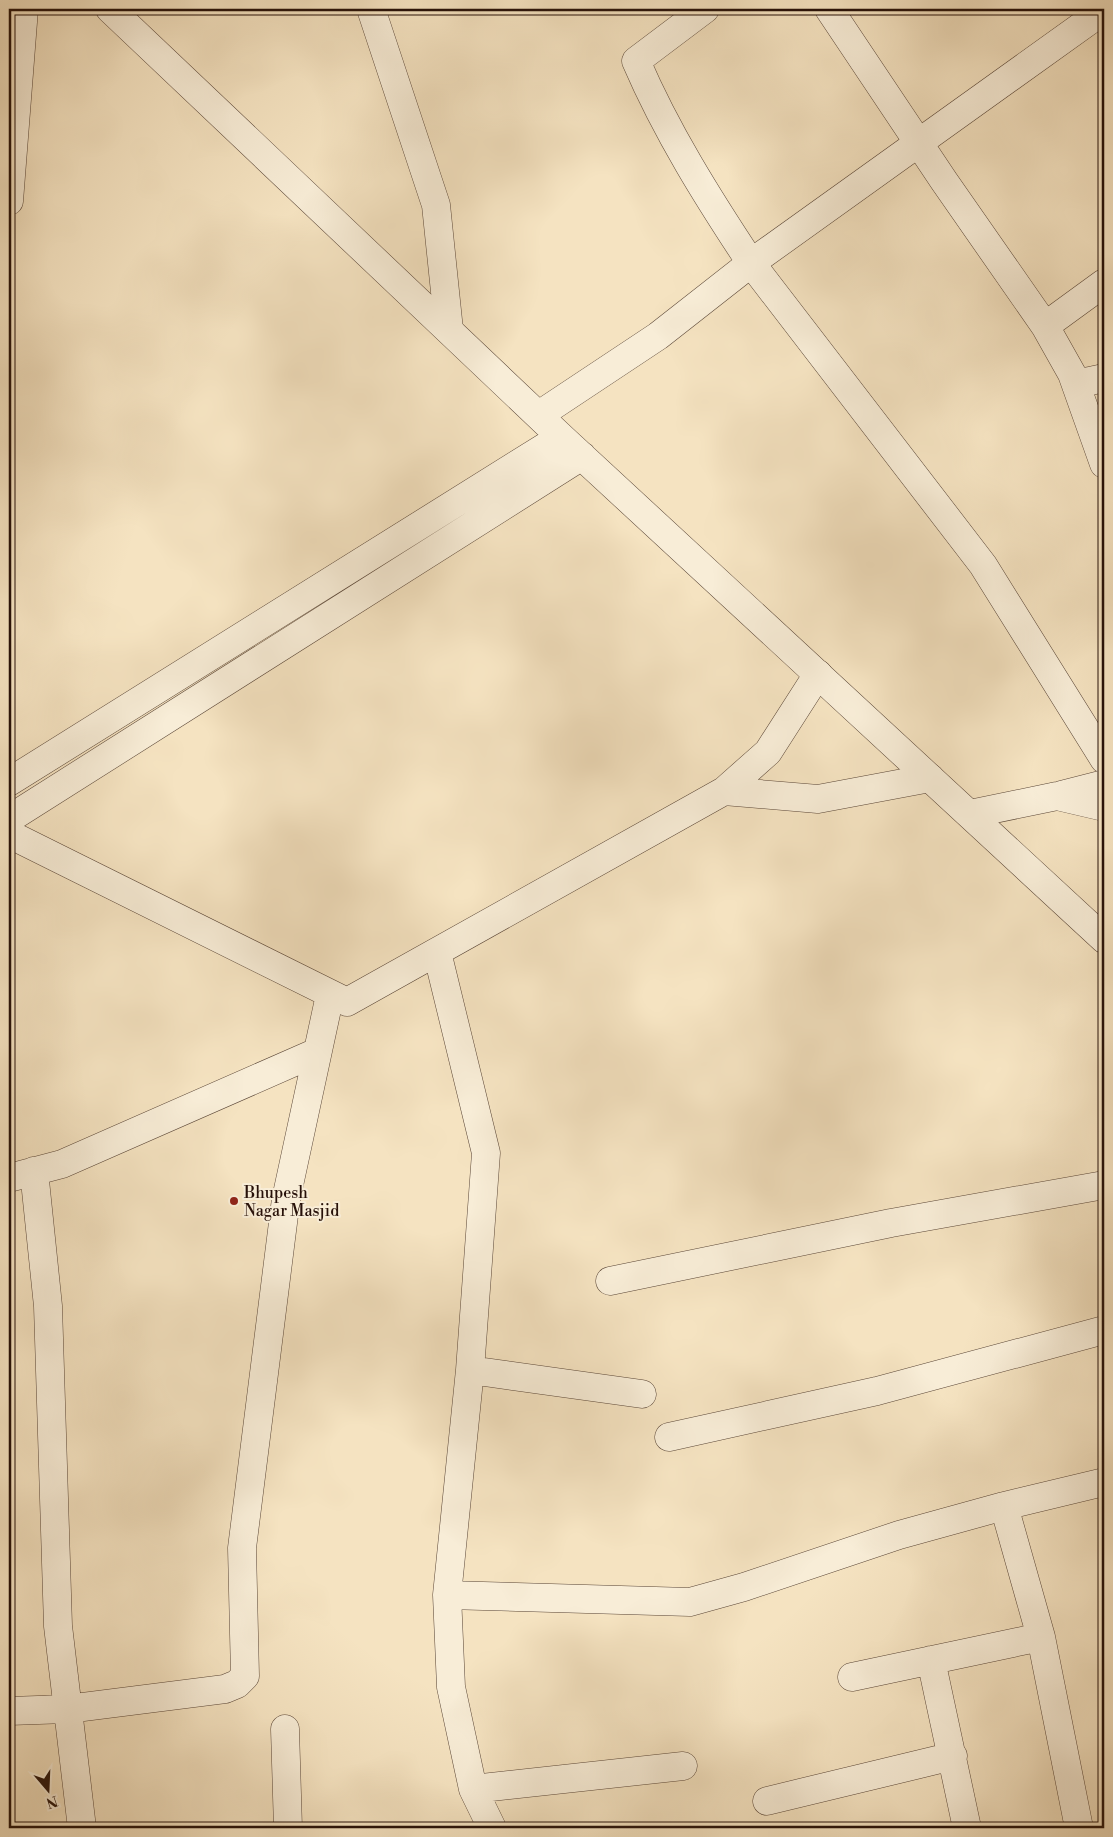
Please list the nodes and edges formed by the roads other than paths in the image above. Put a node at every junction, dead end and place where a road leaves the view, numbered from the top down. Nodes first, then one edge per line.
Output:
1 (24, 9) edge
2 (110, 9) edge
3 (371, 9) edge
4 (705, 9) edge
5 (829, 9) edge
6 (1104, 10) edge
7 (918, 142) junction
8 (9, 201) edge
9 (751, 263) junction
10 (1104, 283) edge
11 (1045, 326) junction
12 (449, 330) junction
13 (1104, 378) edge
14 (1076, 384) junction
15 (539, 415) junction
16 (561, 437) junction
17 (582, 456) junction
18 (1104, 464) edge
19 (818, 674) junction
20 (1104, 759) edge
21 (930, 778) junction
22 (9, 782) edge
23 (1104, 784) edge
24 (724, 791) junction
25 (1057, 796) junction
26 (1104, 807) edge
27 (970, 814) junction
28 (9, 819) edge
29 (9, 834) edge
30 (1104, 939) edge
31 (437, 952) junction
32 (330, 995) junction
33 (317, 1052) junction
34 (22, 1174) edge
35 (1104, 1185) edge
36 (610, 1281) dead end
37 (1104, 1330) edge
38 (470, 1370) junction
39 (642, 1394) dead end
40 (669, 1437) dead end
41 (1104, 1482) edge
42 (1004, 1506) junction
43 (447, 1595) junction
44 (1041, 1637) junction
45 (931, 1660) junction
46 (852, 1676) dead end
47 (67, 1709) junction
48 (9, 1711) edge
49 (285, 1729) dead end
50 (953, 1756) junction
51 (683, 1766) dead end
52 (473, 1789) junction
53 (767, 1801) dead end
54 (82, 1828) edge
55 (288, 1828) edge
56 (492, 1828) edge
57 (967, 1828) edge
58 (1079, 1828) edge

1 - 8 street
2 - 12 street
3 - 12 street
4 - 9 street
5 - 7 street
6 - 7 street
7 - 9 street
7 - 11 street
9 - 15 street
9 - 20 street
10 - 11 street
11 - 14 street
12 - 15 street
13 - 14 street
14 - 18 street
15 - 16 street
16 - 17 street
16 - 22 street
17 - 19 street
17 - 28 street
19 - 21 street
19 - 24 street
21 - 24 street
21 - 27 street
23 - 25 street
24 - 31 street
25 - 26 street
25 - 27 street
27 - 30 street
29 - 32 street
31 - 32 street
31 - 38 street
32 - 33 street
33 - 34 street
33 - 47 street
34 - 47 street
35 - 36 street
37 - 40 street
38 - 39 street
38 - 43 street
41 - 42 street
42 - 43 street
42 - 44 street
43 - 52 street
44 - 45 street
44 - 58 street
45 - 46 street
45 - 50 street
47 - 48 street
47 - 54 street
49 - 55 street
50 - 53 street
50 - 57 street
51 - 52 street
52 - 56 street

